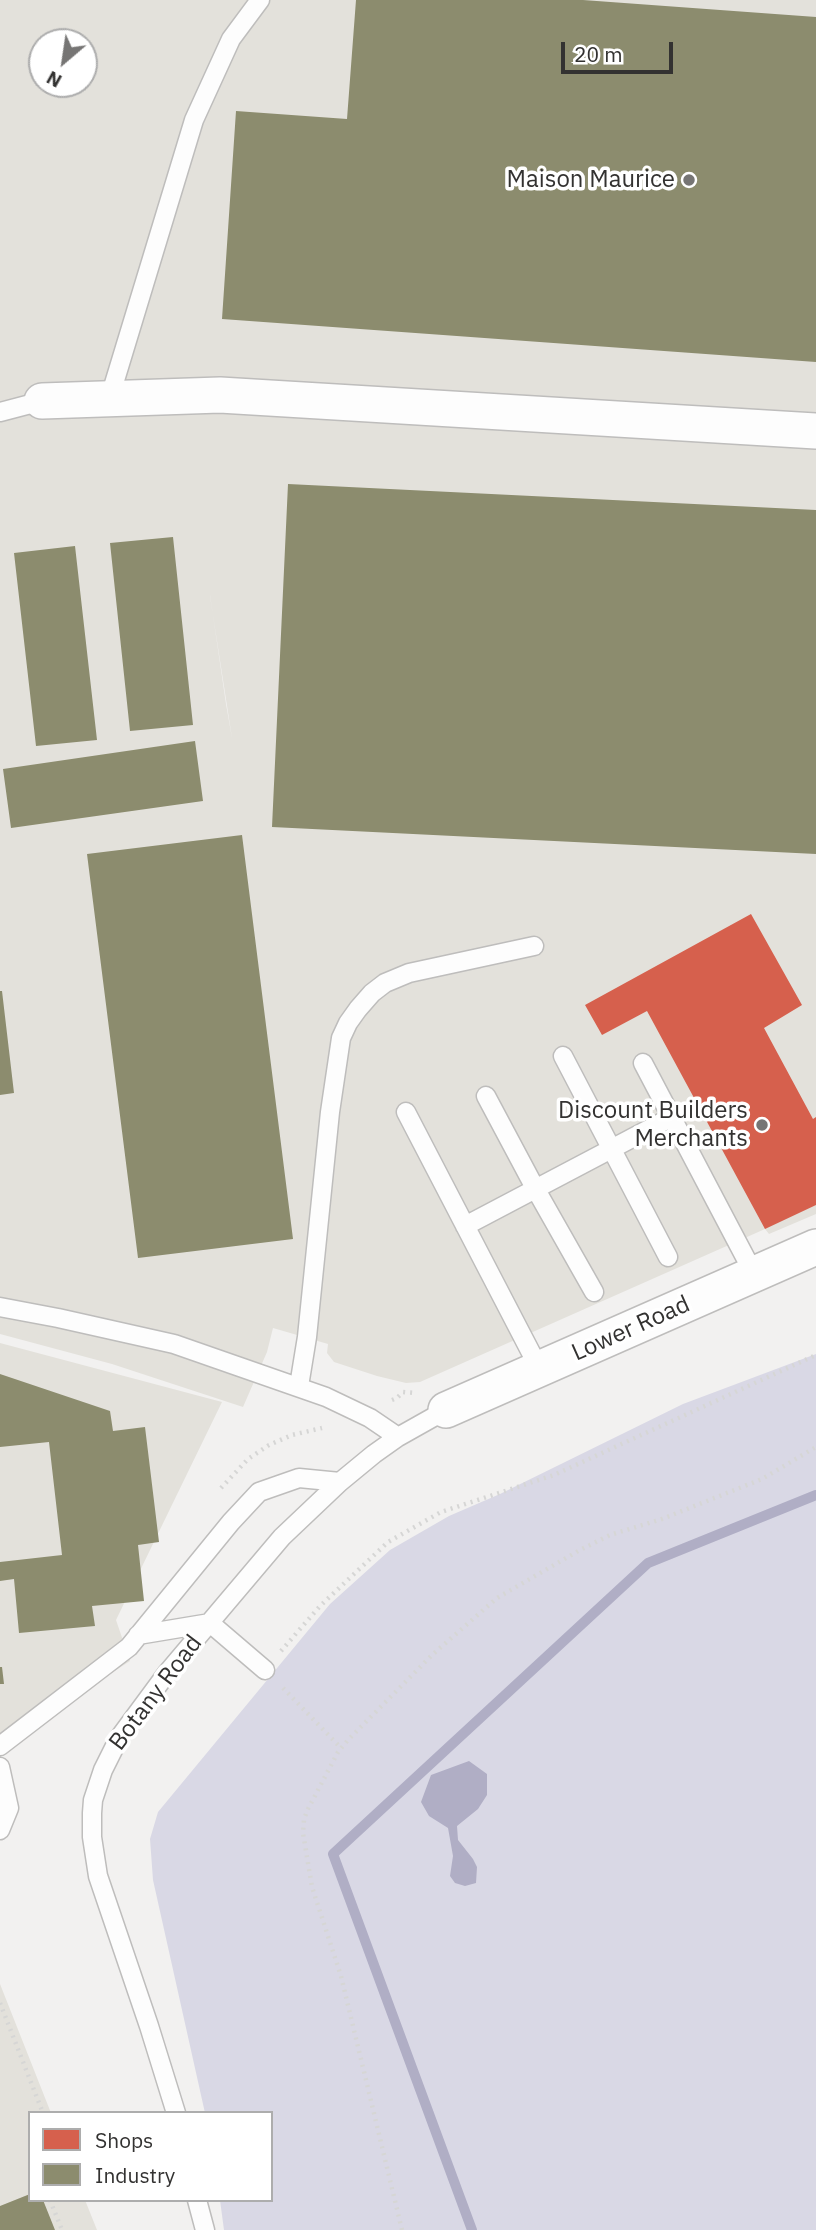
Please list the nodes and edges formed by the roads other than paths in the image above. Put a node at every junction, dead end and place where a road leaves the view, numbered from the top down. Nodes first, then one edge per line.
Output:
1 (260, 0) edge
2 (109, 400) junction
3 (42, 401) joint
4 (0, 412) edge
5 (816, 431) edge
6 (534, 946) dead end
7 (564, 1056) dead end
8 (643, 1063) dead end
9 (486, 1096) dead end
10 (406, 1112) dead end
11 (672, 1117) junction
12 (612, 1149) junction
13 (535, 1188) junction
14 (465, 1226) junction
15 (816, 1247) edge
16 (668, 1256) dead end
17 (754, 1274) junction
18 (594, 1292) dead end
19 (0, 1307) edge
20 (540, 1370) junction
21 (299, 1386) junction
22 (446, 1410) joint
23 (398, 1437) junction
24 (340, 1482) junction
25 (210, 1623) junction
26 (138, 1635) junction
27 (265, 1670) road end
28 (0, 1746) edge
29 (0, 1767) edge
30 (0, 1830) edge
31 (175, 2111) edge
32 (198, 2202) edge
33 (205, 2230) edge

1 - 2 lane
2 - 3 street
2 - 5 street
3 - 4 lane
6 - 21 lane
7 - 12 lane
8 - 11 lane
9 - 13 lane
10 - 14 lane
11 - 12 lane
11 - 17 lane
12 - 13 lane
12 - 16 lane
13 - 14 lane
13 - 18 lane
14 - 20 lane
15 - 17 street, Lower Road
17 - 20 street, Lower Road
19 - 21 lane
20 - 22 street, Lower Road
21 - 23 lane
22 - 23 lane, Botany Road
23 - 24 lane, Botany Road
24 - 25 lane, Botany Road
24 - 26 lane
25 - 26 lane
25 - 27 lane
25 - 31 lane, Botany Road
26 - 28 lane
29 - 30 lane
32 - 33 lane

